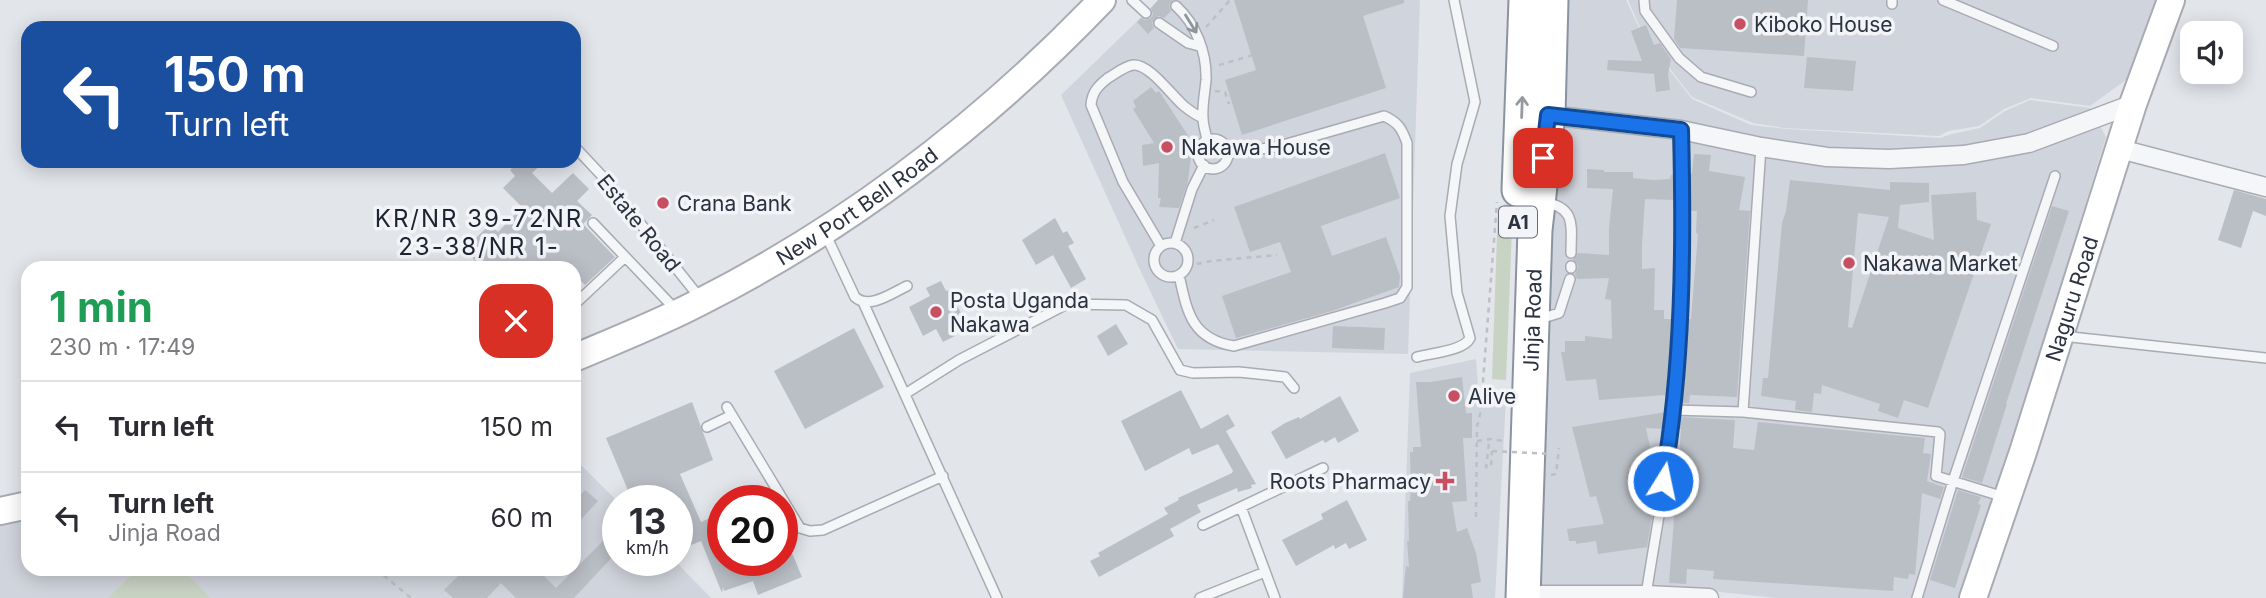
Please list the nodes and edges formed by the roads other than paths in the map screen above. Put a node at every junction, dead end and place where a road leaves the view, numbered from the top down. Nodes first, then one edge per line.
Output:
1 (1102, 0) edge
2 (1132, 0) edge
3 (1454, 0) edge
4 (1526, 0) edge
5 (1551, 0) edge
6 (1644, 0) edge
7 (1943, 0) edge
8 (2171, 0) edge
9 (1176, 6) dead end
10 (1146, 13) dead end
11 (1159, 23) dead end
12 (1198, 41) junction
13 (2053, 46) dead end
14 (1751, 92) dead end
15 (2133, 104) junction
16 (1548, 115) junction
17 (1203, 118) junction
18 (1681, 130) junction
19 (1207, 140) junction
20 (1761, 147) junction
21 (2120, 149) junction
22 (581, 153) edge
23 (1228, 153) junction
24 (1204, 165) junction
25 (2055, 176) dead end
26 (2266, 187) edge
27 (1537, 201) junction
28 (593, 223) dead end
29 (824, 232) junction
30 (1177, 239) junction
31 (1161, 246) junction
32 (1571, 253) dead end
33 (625, 257) junction
34 (1178, 275) junction
35 (1570, 279) dead end
36 (907, 286) dead end
37 (581, 298) edge
38 (702, 302) junction
39 (863, 302) junction
40 (679, 313) junction
41 (1532, 321) junction
42 (2060, 335) junction
43 (581, 355) edge
44 (1417, 357) dead end
45 (2266, 358) edge
46 (1294, 388) dead end
47 (905, 394) junction
48 (1673, 410) junction
49 (1742, 412) junction
50 (708, 427) dead end
51 (1323, 468) dead end
52 (943, 477) junction
53 (1953, 481) junction
54 (2007, 498) junction
55 (21, 507) edge
56 (1241, 507) junction
57 (0, 512) edge
58 (1203, 525) dead end
59 (1265, 572) junction
60 (1646, 595) junction
61 (1517, 597) edge
62 (997, 598) edge
63 (1200, 598) edge
64 (1275, 598) edge
65 (1709, 598) edge
66 (1917, 598) edge
67 (1973, 598) edge

1 - 29 main road, New Port Bell Road
2 - 10 lane
3 - 44 lane
61 -> 4 highway, Jinja Road / A1
5 - 16 highway, Jinja Road / A1
6 - 14 lane
7 - 13 lane
8 - 15 main road, Naguru Road
9 -> 12 lane
11 - 12 lane
12 - 17 lane
15 - 20 street
15 - 21 main road, Naguru Road
16 - 18 street
16 - 27 highway, Jinja Road / A1
17 - 19 lane
17 - 31 lane
18 - 20 street
18 - 48 lane
19 - 23 lane
19 - 24 lane
20 - 49 lane
21 - 26 street
21 - 42 main road, Naguru Road
22 - 38 lane, Estate Road
23 - 24 lane
23 - 34 lane
24 - 30 lane
25 - 53 lane
27 - 32 lane
27 - 41 highway, Jinja Road / A1
28 - 33 lane
29 - 38 main road, New Port Bell Road
29 - 39 lane
30 - 31 lane
30 - 34 lane
31 - 34 lane
33 - 37 lane
33 - 40 lane
35 - 41 lane
36 - 39 lane
38 - 40 main road, New Port Bell Road
39 - 47 lane
40 - 43 main road, New Port Bell Road
41 - 61 highway, Jinja Road / A1
42 - 45 lane
42 - 54 main road, Naguru Road
46 - 47 lane
47 - 52 lane
48 - 49 lane
48 - 60 lane
49 - 53 lane
50 - 52 lane
51 - 56 lane
52 - 62 lane
53 - 54 lane
53 - 66 lane
54 - 67 main road, Naguru Road
55 - 57 main road
56 - 58 lane
56 - 59 lane
59 - 63 lane
59 - 64 lane
60 - 61 street
60 - 65 street

